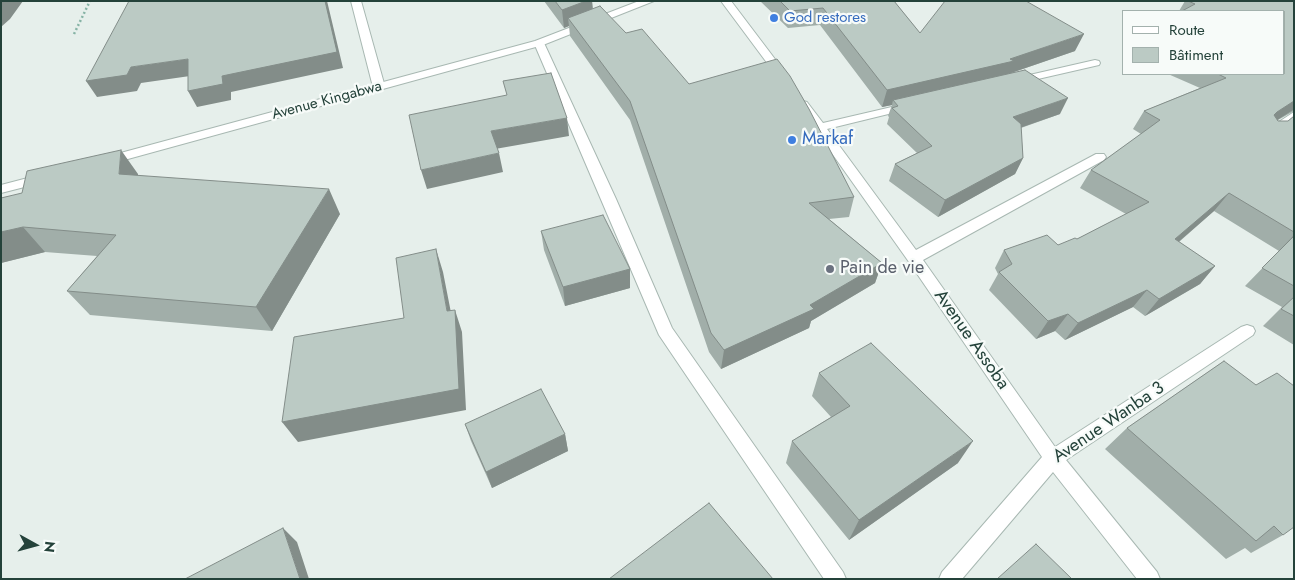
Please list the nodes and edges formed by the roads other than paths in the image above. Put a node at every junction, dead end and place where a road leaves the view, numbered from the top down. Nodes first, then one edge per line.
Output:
1 (356, 1) edge
2 (649, 1) edge
3 (726, 1) edge
4 (539, 43) junction
5 (1095, 62) dead end
6 (1000, 85) edge
7 (379, 87) junction
8 (924, 102) edge
9 (1294, 115) edge
10 (820, 127) junction
11 (1268, 134) edge
12 (1100, 157) dead end
13 (96, 164) edge
14 (58, 174) edge
15 (1, 189) edge
16 (914, 258) junction
17 (1247, 331) dead end
18 (1053, 458) junction
19 (836, 579) edge
20 (949, 579) edge
21 (1150, 579) edge

1 - 7 street
2 - 4 street, Avenue Kingabwa
3 - 10 street, Avenue Assoba
4 - 7 street, Avenue Kingabwa
4 - 19 street
5 - 6 street
7 - 13 street, Avenue Kingabwa
8 - 10 street
9 - 11 street
10 - 16 street, Avenue Assoba
12 - 16 street
14 - 15 street
16 - 18 street, Avenue Assoba
17 - 18 street, Avenue Wanba 3
18 - 20 street, Avenue Wanba 3
18 - 21 street, Avenue Assoba

